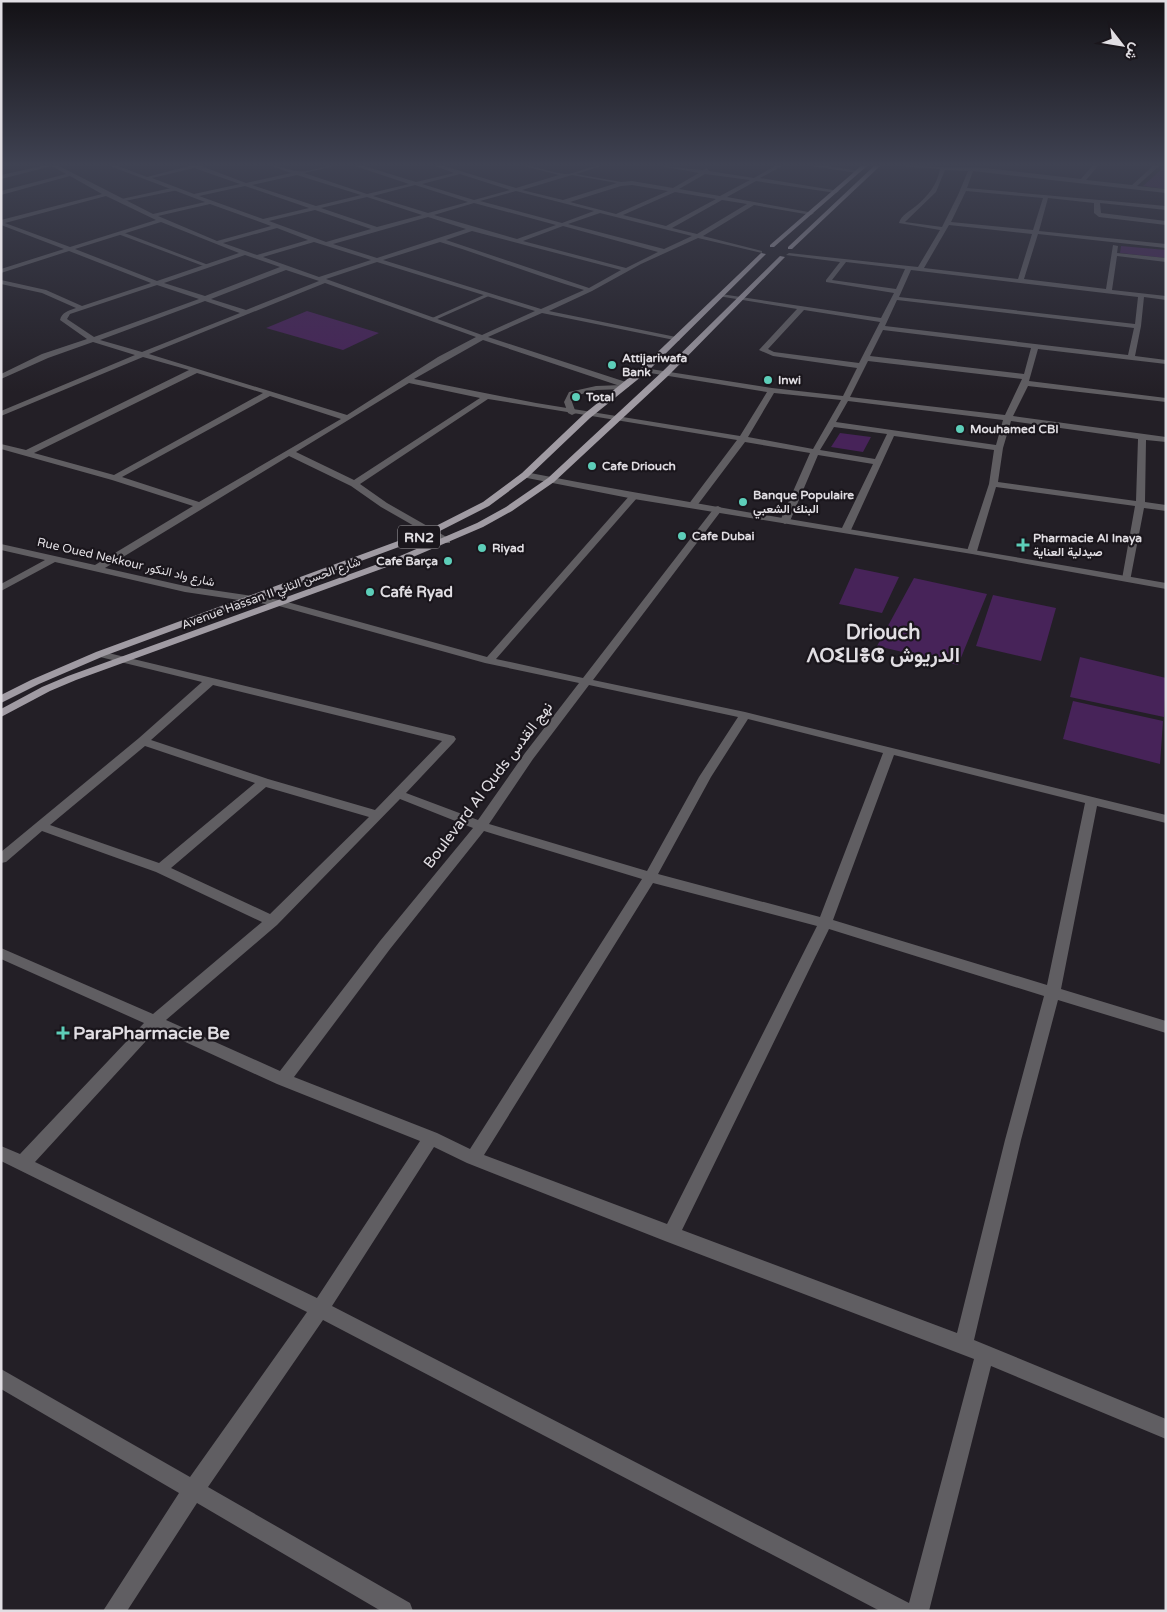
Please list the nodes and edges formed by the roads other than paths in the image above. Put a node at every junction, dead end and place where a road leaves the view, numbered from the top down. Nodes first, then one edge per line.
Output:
1 (48, 241) edge
2 (93, 241) edge
3 (142, 241) edge
4 (213, 241) edge
5 (223, 241) edge
6 (310, 241) edge
7 (318, 241) edge
8 (335, 241) edge
9 (437, 241) edge
10 (445, 241) edge
11 (517, 241) edge
12 (624, 241) edge
13 (683, 241) edge
14 (722, 241) edge
15 (778, 241) edge
16 (800, 241) edge
17 (937, 241) edge
18 (1032, 241) edge
19 (1116, 241) edge
20 (1120, 241) edge
21 (217, 243) junction
22 (326, 244) junction
23 (1165, 244) edge
24 (772, 246) junction
25 (67, 249) junction
26 (663, 251) junction
27 (762, 251) junction
28 (245, 253) junction
29 (788, 253) junction
30 (1114, 254) junction
31 (257, 257) junction
32 (845, 260) junction
33 (1166, 260) edge
34 (379, 261) junction
35 (208, 266) junction
36 (287, 267) junction
37 (909, 268) junction
38 (920, 269) junction
39 (627, 270) junction
40 (1, 271) edge
41 (322, 280) junction
42 (1021, 280) junction
43 (1, 282) edge
44 (158, 283) junction
45 (590, 290) junction
46 (1109, 291) junction
47 (896, 294) junction
48 (488, 295) junction
49 (1141, 295) junction
50 (721, 296) junction
51 (1166, 298) edge
52 (204, 299) junction
53 (742, 299) junction
54 (803, 308) junction
55 (83, 309) junction
56 (541, 311) junction
57 (245, 312) junction
58 (433, 319) junction
59 (881, 324) junction
60 (1138, 326) junction
61 (482, 337) junction
62 (676, 339) junction
63 (93, 340) junction
64 (1035, 346) junction
65 (141, 354) junction
66 (864, 358) junction
67 (1131, 358) junction
68 (1166, 362) edge
69 (861, 366) junction
70 (196, 370) junction
71 (644, 370) junction
72 (666, 373) junction
73 (2, 375) edge
74 (408, 380) junction
75 (1026, 380) junction
76 (624, 386) junction
77 (772, 390) junction
78 (268, 393) junction
79 (485, 398) junction
80 (846, 398) junction
81 (1166, 400) edge
82 (572, 413) junction
83 (1, 414) edge
84 (587, 416) junction
85 (348, 418) junction
86 (1008, 418) junction
87 (614, 420) junction
88 (831, 424) junction
89 (891, 434) junction
90 (1142, 436) junction
91 (742, 440) junction
92 (1166, 440) edge
93 (1, 446) edge
94 (998, 448) junction
95 (288, 452) junction
96 (814, 452) junction
97 (27, 453) junction
98 (879, 462) junction
99 (525, 475) junction
100 (115, 478) junction
101 (551, 480) junction
102 (354, 484) junction
103 (993, 484) junction
104 (634, 496) junction
105 (200, 504) junction
106 (1140, 504) junction
107 (693, 505) junction
108 (1166, 508) edge
109 (718, 509) junction
110 (785, 521) junction
111 (846, 530) junction
112 (431, 532) junction
113 (446, 541) junction
114 (1, 547) edge
115 (972, 551) junction
116 (55, 558) junction
117 (96, 569) junction
118 (1127, 579) junction
119 (1166, 586) edge
120 (1, 588) edge
121 (246, 600) junction
122 (280, 604) junction
123 (100, 654) junction
124 (119, 660) junction
125 (489, 661) junction
126 (586, 680) junction
127 (209, 682) junction
128 (1, 700) edge
129 (1, 714) edge
130 (745, 715) junction
131 (143, 740) junction
132 (889, 752) junction
133 (264, 782) junction
134 (398, 794) junction
135 (1092, 800) junction
136 (378, 815) junction
137 (1166, 819) edge
138 (40, 826) junction
139 (481, 826) junction
140 (1, 859) edge
141 (161, 869) junction
142 (650, 876) junction
143 (272, 921) junction
144 (826, 923) junction
145 (1, 954) edge
146 (1053, 991) junction
147 (155, 1021) junction
148 (1166, 1027) edge
149 (283, 1079) junction
150 (431, 1138) junction
151 (1, 1153) edge
152 (474, 1158) junction
153 (22, 1164) junction
154 (671, 1234) junction
155 (320, 1309) junction
156 (964, 1345) junction
157 (985, 1354) junction
158 (1, 1378) edge
159 (1166, 1429) edge
160 (194, 1489) junction
161 (114, 1611) edge
162 (402, 1611) edge
163 (903, 1611) edge
164 (918, 1611) edge

1 - 25 street
2 - 25 street
3 - 35 street
4 - 21 street
5 - 21 street
6 - 31 street
7 - 22 street
8 - 22 street
9 - 34 street
10 - 45 street
11 - 39 street
12 - 26 street
13 - 26 street
14 - 27 street
15 - 24 main road
16 - 29 main road, Avenue Hassan II شارع الحسن الثاني / RN2
17 - 38 street
18 - 42 street
19 - 30 street
20 - 23 street
21 - 28 street
22 - 34 street
24 - 27 main road
24 - 29 main road
25 - 40 street
25 - 44 street
26 - 39 street
27 - 29 main road
27 - 50 main road, Avenue Hassan II شارع الحسن الثاني / RN2
28 - 31 street
28 - 35 street
29 - 32 street
29 - 53 main road, Avenue Hassan II شارع الحسن الثاني / RN2
30 - 33 street
30 - 46 street
31 - 36 street
32 - 37 street
32 - 47 street
34 - 41 street
34 - 48 street
35 - 44 street
36 - 41 street
36 - 52 street
37 - 38 street
37 - 47 street
38 - 42 street
39 - 45 street
41 - 57 street
41 - 58 street
42 - 46 street
43 - 55 street
44 - 52 street
44 - 55 street
45 - 56 street
46 - 49 street
47 - 59 street
47 - 60 street
48 - 56 street
48 - 58 street
49 - 51 street
49 - 60 street
50 - 53 street
50 - 62 main road, Avenue Hassan II شارع الحسن الثاني / RN2
52 - 57 street
52 - 63 street
53 - 54 street
53 - 72 main road, Avenue Hassan II شارع الحسن الثاني / RN2
54 - 59 street
54 - 69 street
55 - 63 street
56 - 61 street
56 - 62 street
57 - 65 street
58 - 61 street
59 - 64 street
59 - 66 street
60 - 67 street
61 - 74 street
61 - 76 street
62 - 71 main road, Avenue Hassan II شارع الحسن الثاني / RN2
63 - 65 street
63 - 73 street
64 - 67 street
64 - 75 street
65 - 70 street
65 - 83 street
66 - 69 street
66 - 75 street
67 - 68 street
69 - 80 street
70 - 78 street
70 - 97 street
71 - 72 street
71 - 76 main road, Avenue Hassan II شارع الحسن الثاني / RN2
72 - 77 street
72 - 87 main road, Avenue Hassan II شارع الحسن الثاني / RN2
74 - 79 street
74 - 85 street
75 - 81 street
75 - 86 street
76 - 82 street
76 - 84 main road, Avenue Hassan II شارع الحسن الثاني / RN2
77 - 80 street
77 - 91 street
78 - 85 street
78 - 100 street
79 - 82 street
79 - 102 street
80 - 86 street
80 - 88 street
82 - 84 street
84 - 87 street
84 - 99 main road, Avenue Hassan II شارع الحسن الثاني / RN2
85 - 95 street
86 - 90 street
86 - 94 street
87 - 91 street
87 - 101 main road, Avenue Hassan II شارع الحسن الثاني / RN2
88 - 89 street
88 - 96 street
89 - 94 street
89 - 98 street
90 - 92 street
90 - 106 street
91 - 96 street
91 - 107 street
93 - 97 street
94 - 103 street
95 - 102 street
95 - 105 street
96 - 98 street
96 - 110 street
97 - 100 street
98 - 111 street
99 - 101 street
99 - 112 main road, Avenue Hassan II شارع الحسن الثاني / RN2
100 - 105 street
101 - 104 street
101 - 113 main road, Avenue Hassan II شارع الحسن الثاني / RN2
102 - 112 street
103 - 106 street
103 - 115 street
104 - 107 street
104 - 125 street
105 - 117 street
106 - 108 street
106 - 118 street
107 - 109 street
109 - 110 street
109 - 126 street, Boulevard Al Quds نهج القدس
110 - 111 street
111 - 115 street
112 - 113 street
112 - 121 main road, Avenue Hassan II شارع الحسن الثاني / RN2
113 - 122 main road, Avenue Hassan II شارع الحسن الثاني / RN2
114 - 116 street, Rue Oued Nekkour شارع واد النکور
115 - 118 street
116 - 117 street, Rue Oued Nekkour شارع واد النکور
116 - 120 street
117 - 121 street, Rue Oued Nekkour شارع واد النکور
118 - 119 street
121 - 122 street, Rue Oued Nekkour شارع واد النکور
121 - 123 main road, Avenue Hassan II شارع الحسن الثاني / RN2
122 - 124 main road, Avenue Hassan II شارع الحسن الثاني / RN2
122 - 125 street, Rue Oued Nekkour شارع واد النکور
123 - 124 street
123 - 128 main road, Avenue Hassan II شارع الحسن الثاني / RN2
124 - 127 street
124 - 129 main road, Avenue Hassan II شارع الحسن الثاني / RN2
125 - 126 street, Rue Oued Nekkour شارع واد النکور
126 - 130 street, Rue Oued Nekkour شارع واد النکور
126 - 139 street, Boulevard Al Quds نهج القدس
127 - 131 street
127 - 134 street
130 - 132 street, Rue Oued Nekkour شارع واد النکور
130 - 142 street
131 - 133 street
131 - 138 street
132 - 135 street, Rue Oued Nekkour شارع واد النکور
132 - 144 street
133 - 136 street
133 - 141 street
134 - 136 street
134 - 139 street
135 - 137 street, Rue Oued Nekkour شارع واد النکور
135 - 146 street
136 - 143 street
138 - 140 street
138 - 141 street
139 - 142 street
139 - 149 street, Boulevard Al Quds نهج القدس
141 - 143 street
142 - 144 street
142 - 152 street
143 - 147 street
144 - 146 street
144 - 154 street
145 - 147 street
146 - 148 street
146 - 156 street
147 - 149 street
147 - 153 street
149 - 150 street
150 - 152 street
150 - 155 street
151 - 153 street
152 - 154 street
153 - 155 street
154 - 156 street
155 - 160 street
155 - 163 street
156 - 157 street
157 - 159 street
157 - 164 street
158 - 160 street
160 - 161 street
160 - 162 street

